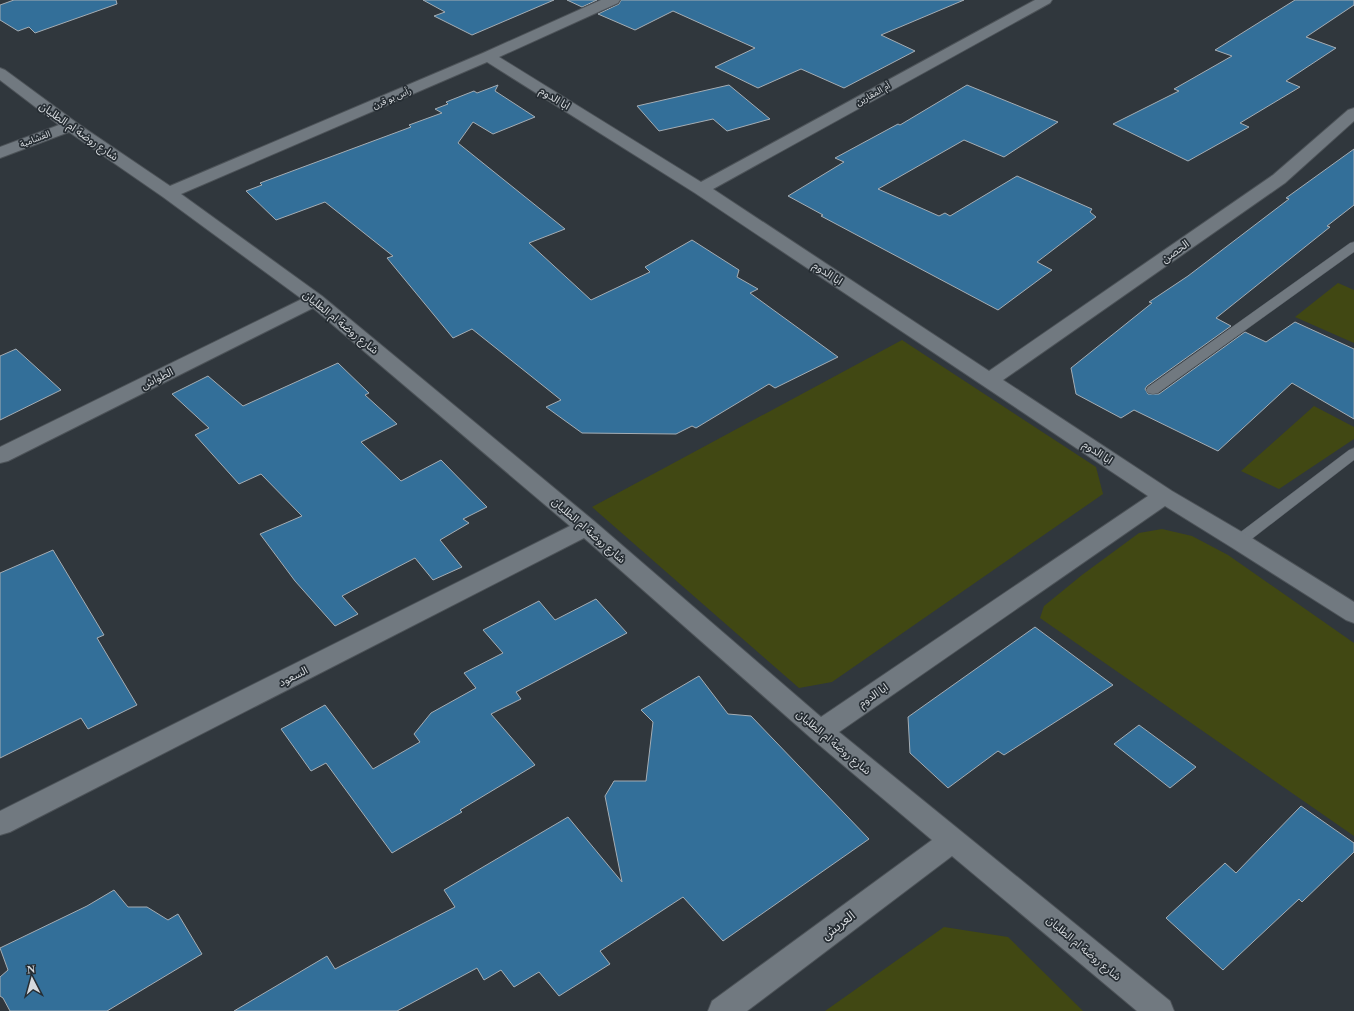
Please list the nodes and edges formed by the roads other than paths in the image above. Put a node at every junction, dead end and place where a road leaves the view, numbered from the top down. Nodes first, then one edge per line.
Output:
1 (1045, 0) edge
2 (609, 1) edge
3 (488, 56) junction
4 (0, 74) edge
5 (1354, 113) edge
6 (71, 126) junction
7 (0, 153) edge
8 (701, 189) junction
9 (169, 193) junction
10 (1354, 246) edge
11 (314, 300) junction
12 (989, 380) junction
13 (1153, 390) dead end
14 (1354, 453) edge
15 (0, 456) edge
16 (1164, 496) junction
17 (586, 527) junction
18 (1239, 541) junction
19 (1354, 614) edge
20 (820, 731) junction
21 (0, 824) edge
22 (953, 840) junction
23 (723, 1011) edge
24 (1159, 1011) edge

1 - 8 street, أم المقارين
2 - 3 street, رأس بو قرن
3 - 8 street, ابا الدوم
3 - 9 street, رأس بو قرن
4 - 6 street, شارع روضة ام الطليان
5 - 12 street, الحصن
6 - 7 street, الغشامية
6 - 9 street, شارع روضة ام الطليان
8 - 12 street, ابا الدوم
9 - 11 street, شارع روضة ام الطليان
10 - 13 lane
11 - 15 street, الطواش
11 - 17 street, شارع روضة ام الطليان
12 - 16 street, ابا الدوم
14 - 18 lane
16 - 18 street, ابا الدوم
16 - 20 street, ابا الدوم
17 - 20 street, شارع روضة ام الطليان
17 - 21 street, السعود
18 - 19 street, ابا الدوم
20 - 22 street, شارع روضة ام الطليان
22 - 23 street, العريش
22 - 24 street, شارع روضة ام الطليان

